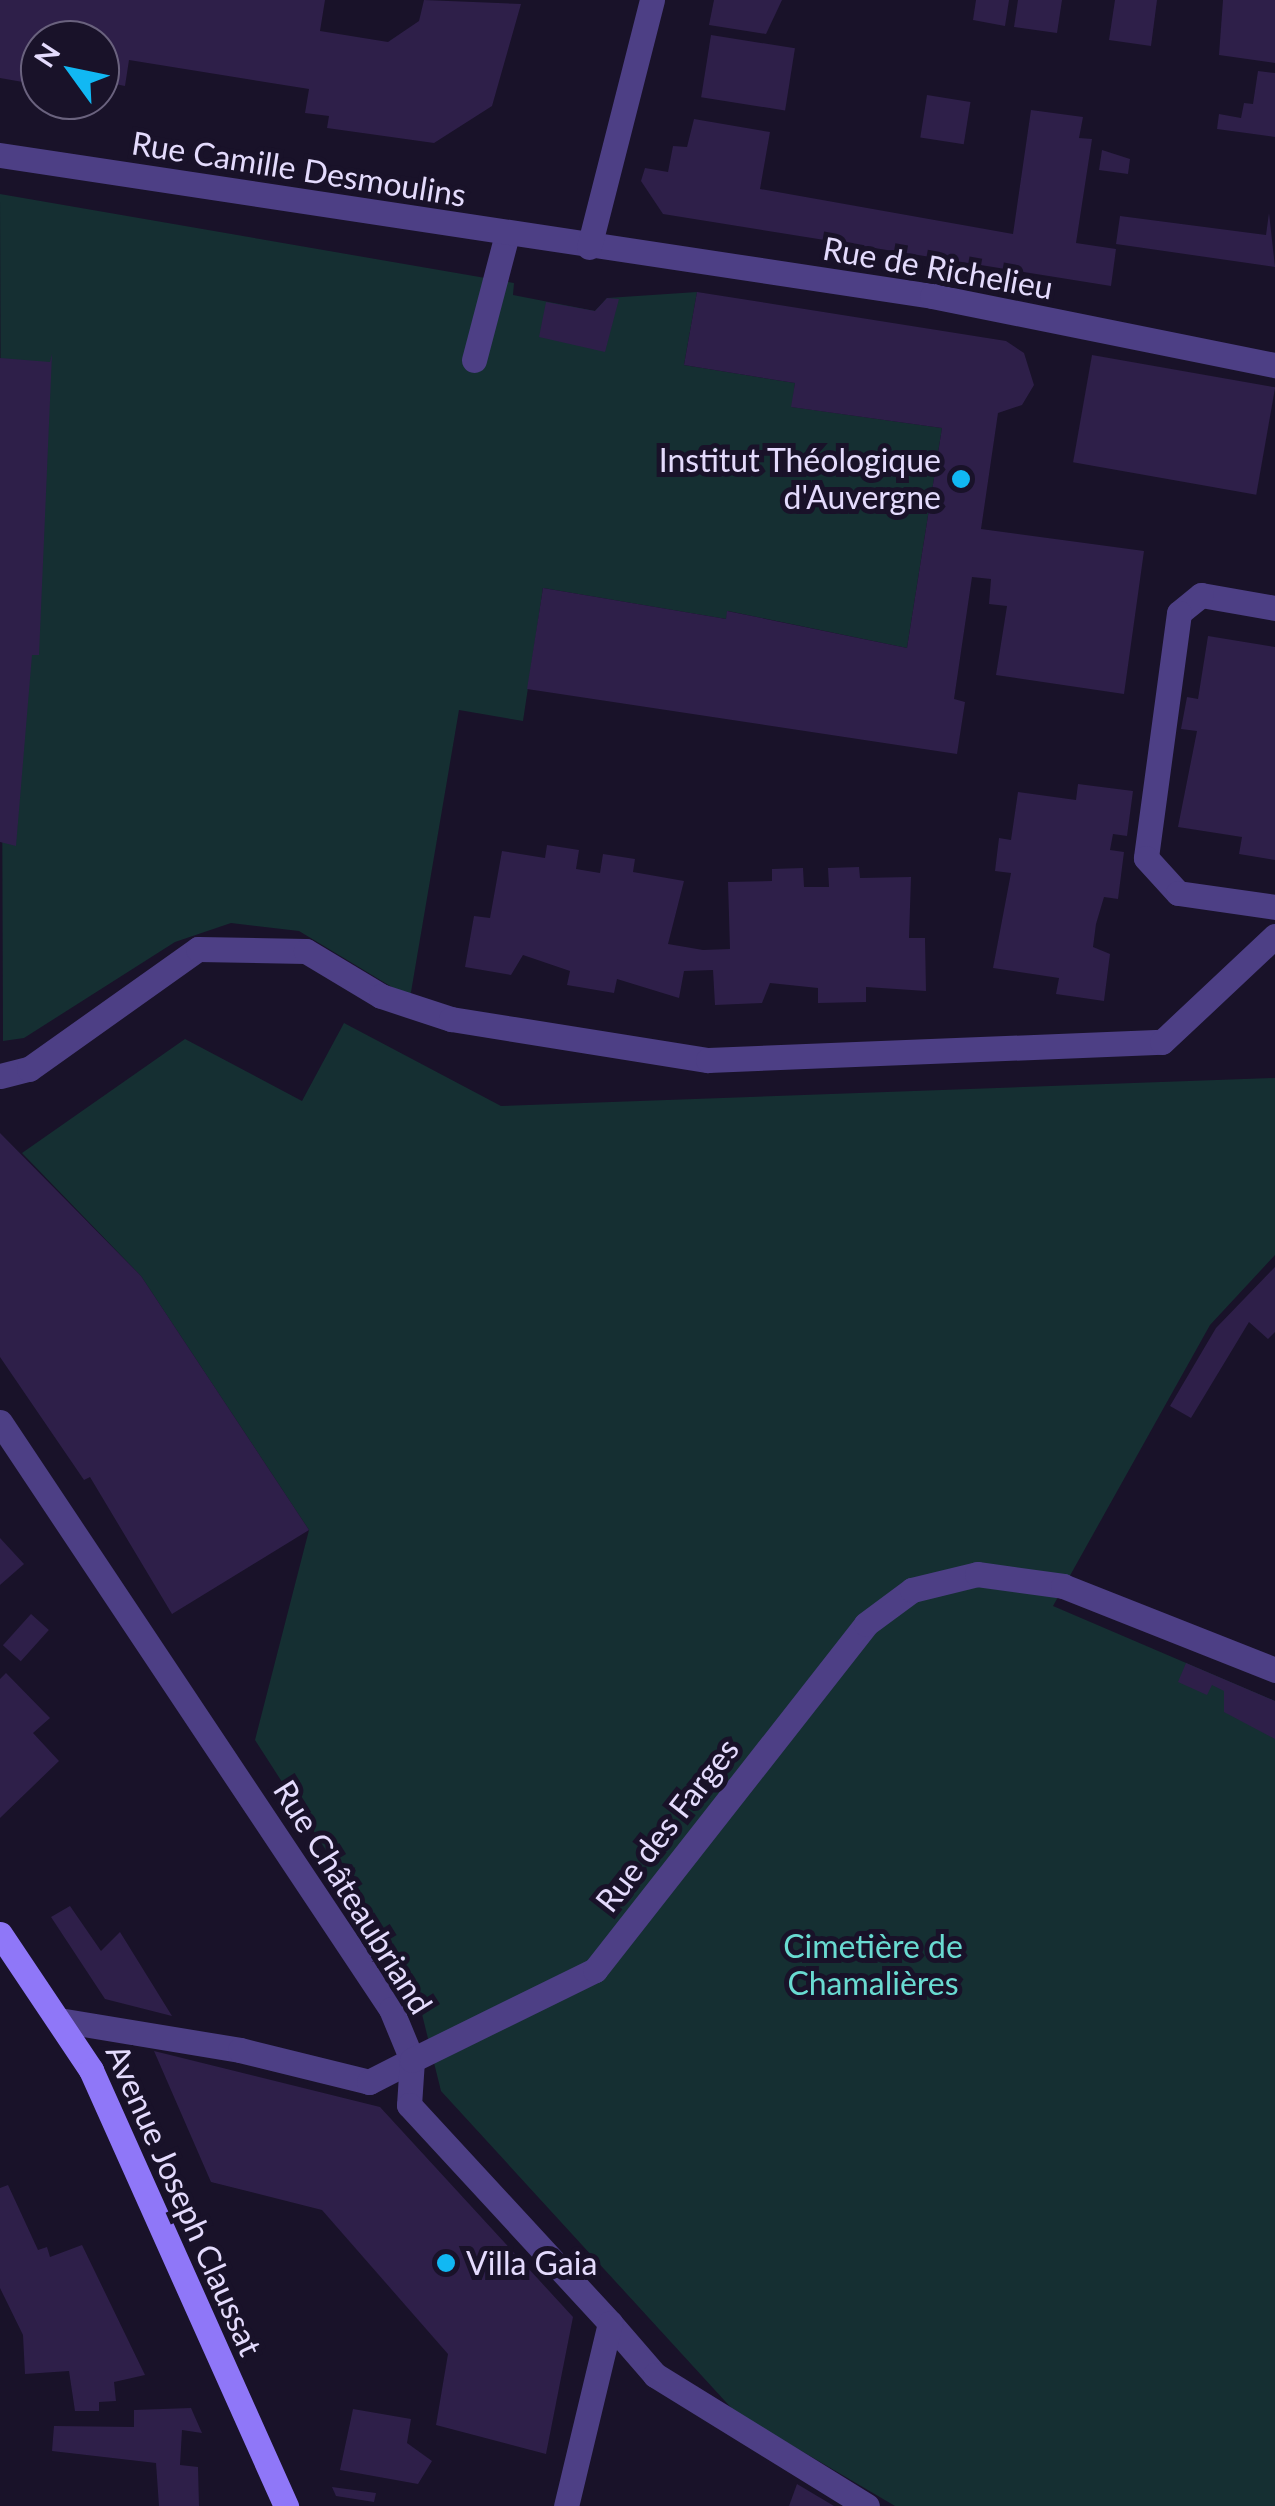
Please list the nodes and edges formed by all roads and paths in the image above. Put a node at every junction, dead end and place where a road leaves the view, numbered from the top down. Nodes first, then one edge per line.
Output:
1 (652, 0) edge
2 (0, 155) edge
3 (507, 234) junction
4 (588, 248) junction
5 (474, 360) dead end
6 (1275, 365) edge
7 (1275, 608) edge
8 (1275, 907) edge
9 (1275, 936) edge
10 (0, 1076) edge
11 (0, 1422) edge
12 (1275, 1670) edge
13 (0, 1934) edge
14 (9, 1960) edge
15 (65, 2022) junction
16 (412, 2060) junction
17 (610, 2323) junction
18 (286, 2506) edge
19 (566, 2506) edge
20 (866, 2506) edge

1 - 4 street
2 - 3 street, Rue Camille Desmoulins
3 - 4 street, Rue Camille Desmoulins
3 - 5 street
4 - 6 street, Rue de Richelieu
7 - 8 street
9 - 10 street
11 - 16 street, Rue Châteaubriand
12 - 16 street, Rue des Farges
13 - 14 main road, Avenue Joseph Claussat
14 - 15 main road, Avenue Joseph Claussat
15 - 16 street, Rue des Farges
15 - 18 main road, Avenue Joseph Claussat
16 - 17 street, Rue Châteaubriand
17 - 19 street
17 - 20 street, Rue Châteaubriand

